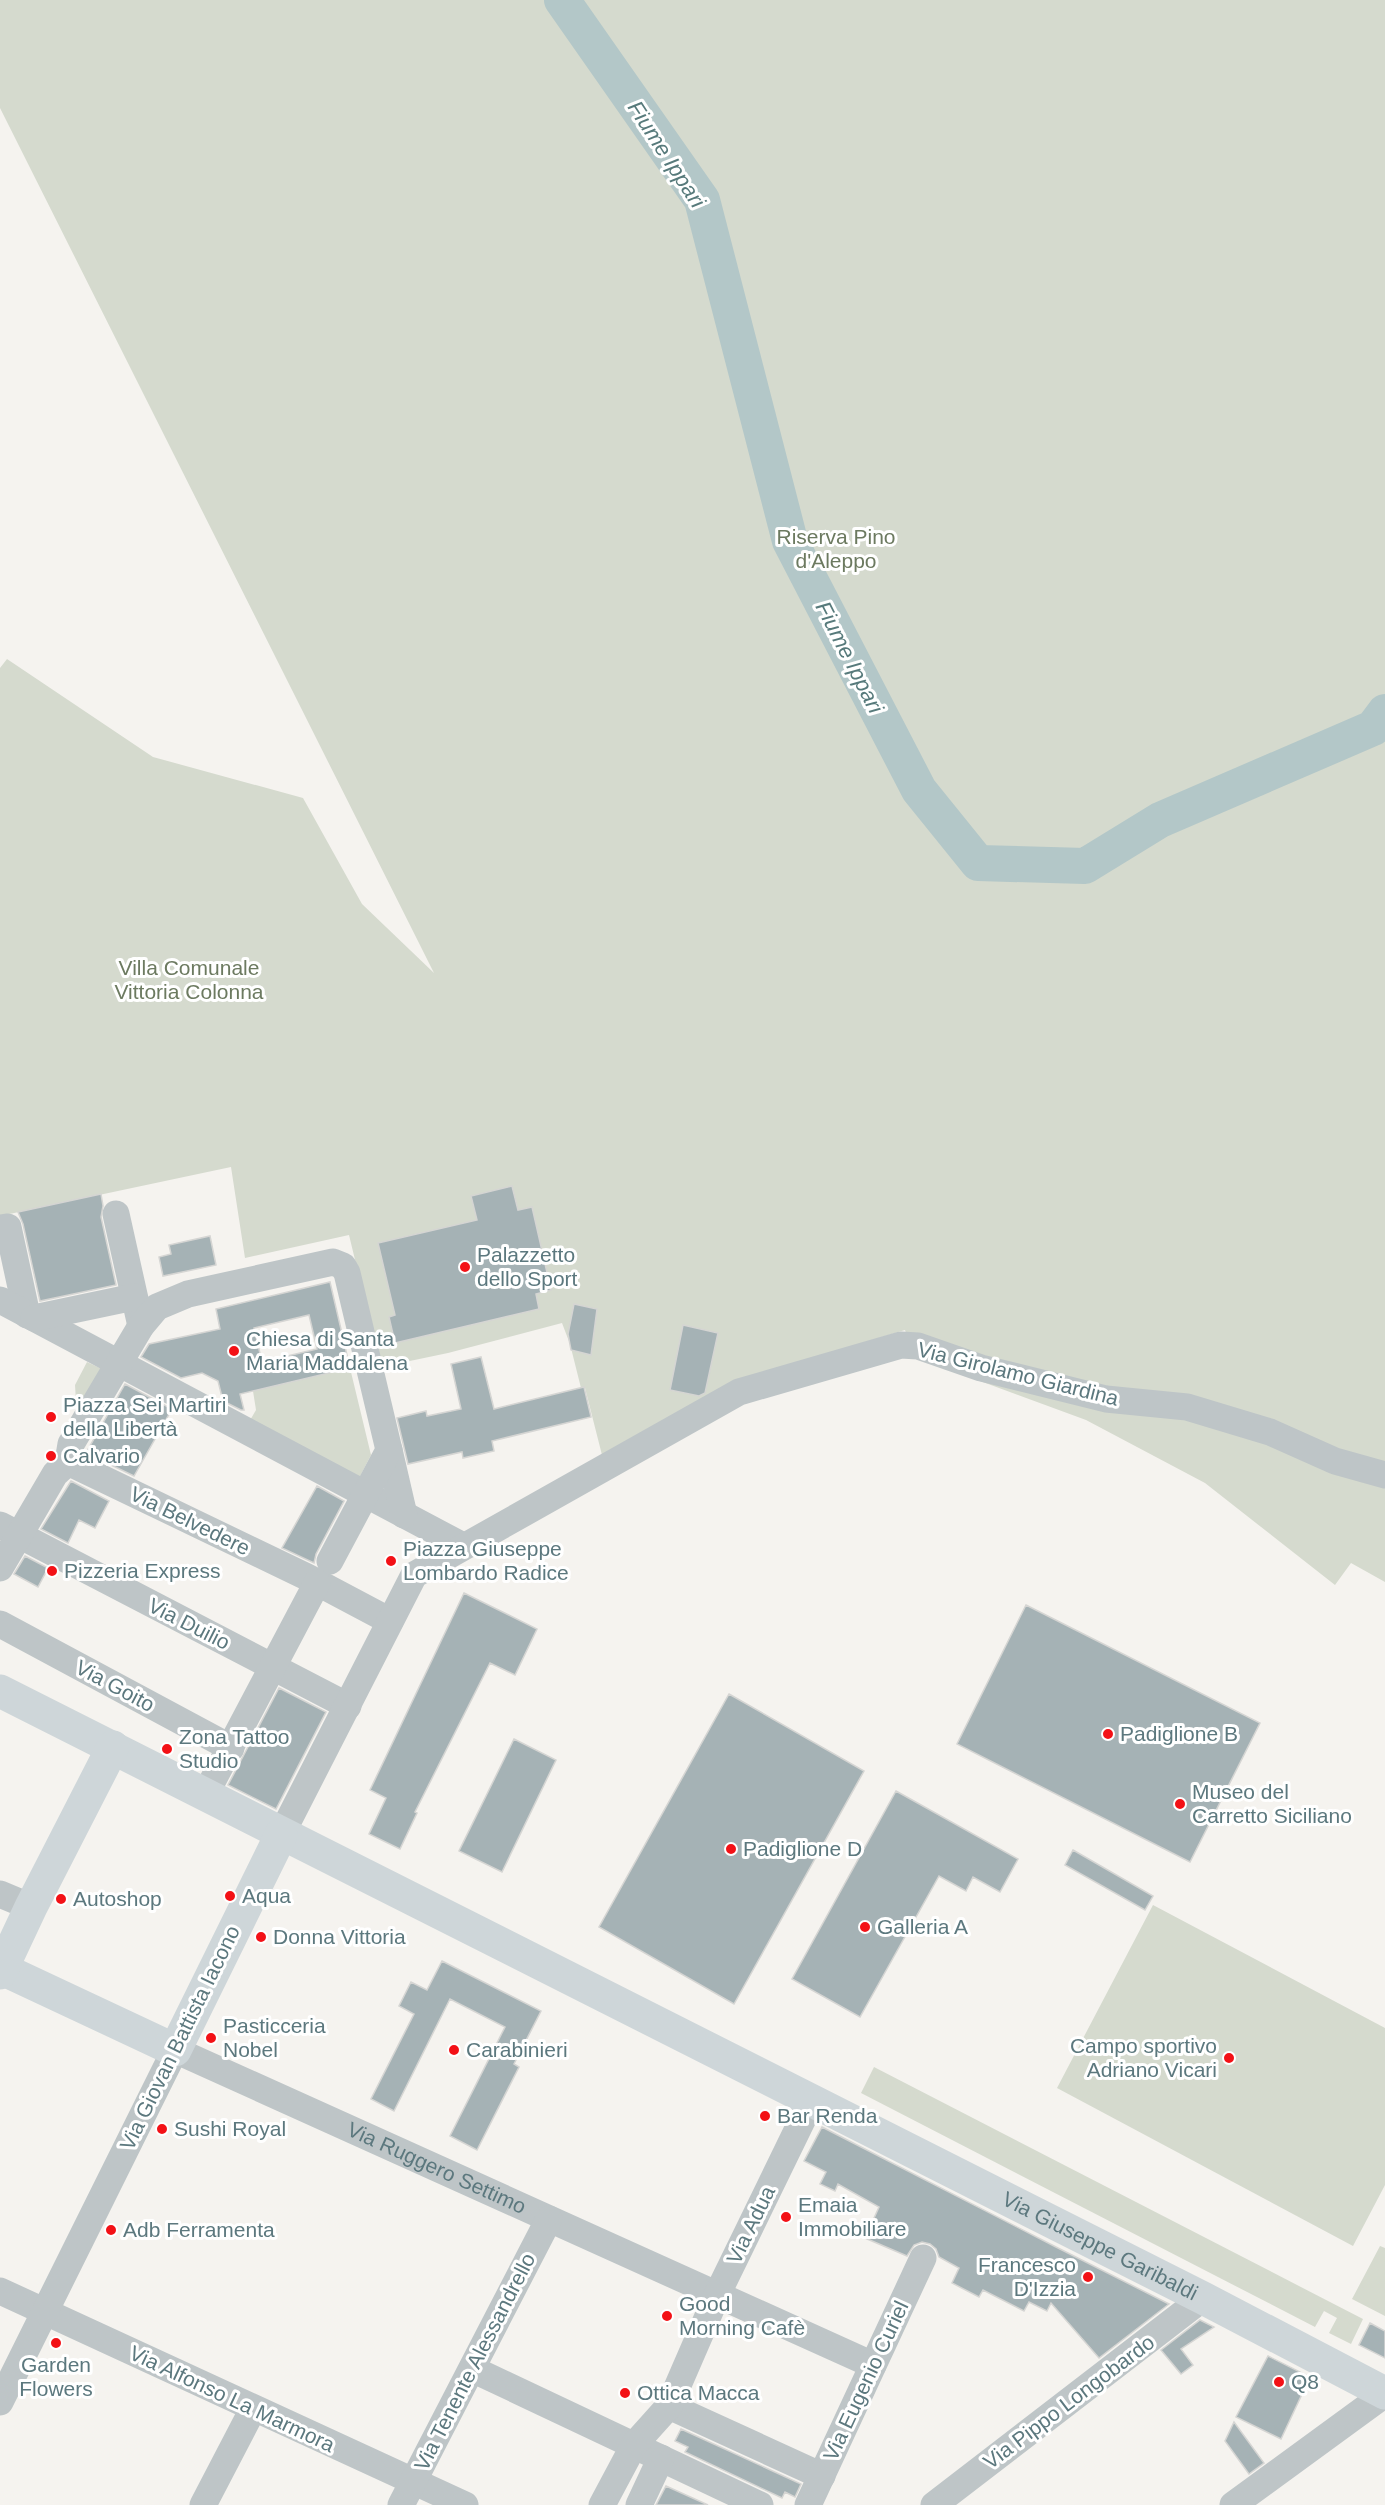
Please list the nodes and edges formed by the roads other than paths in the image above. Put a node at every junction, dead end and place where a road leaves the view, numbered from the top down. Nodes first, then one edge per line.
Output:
1 (116, 1214) dead end
2 (0, 1228) edge
3 (1, 1298) edge
4 (137, 1310) junction
5 (31, 1317) junction
6 (76, 1341) junction
7 (124, 1366) junction
8 (389, 1450) junction
9 (71, 1464) junction
10 (1385, 1476) edge
11 (364, 1489) junction
12 (404, 1515) junction
13 (15, 1536) edge
14 (466, 1545) junction
15 (0, 1568) edge
16 (315, 1581) junction
17 (0, 1624) edge
18 (384, 1633) junction
19 (273, 1667) junction
20 (0, 1691) edge
21 (348, 1706) junction
22 (113, 1747) junction
23 (231, 1748) junction
24 (205, 1795) junction
25 (281, 1835) junction
26 (0, 1894) edge
27 (31, 1907) junction
28 (1, 1970) edge
29 (175, 2050) junction
30 (812, 2100) junction
31 (549, 2219) junction
32 (923, 2258) dead end
33 (0, 2291) edge
34 (718, 2293) junction
35 (1203, 2298) junction
36 (44, 2312) junction
37 (873, 2365) junction
38 (472, 2368) junction
39 (1385, 2393) edge
40 (0, 2402) edge
41 (669, 2406) junction
42 (253, 2409) junction
43 (634, 2445) junction
44 (661, 2458) junction
45 (822, 2476) junction
46 (407, 2494) edge
47 (202, 2505) edge
48 (465, 2505) edge
49 (602, 2505) edge
50 (639, 2505) edge
51 (760, 2505) edge
52 (808, 2505) edge
53 (934, 2505) edge
54 (1233, 2505) edge

1 - 4 street
2 - 5 street
3 - 5 street
4 - 5 street
4 - 6 street
4 - 7 street
4 - 8 street
5 - 6 street
6 - 7 street
7 - 9 street
7 - 11 street
8 - 11 street
8 - 12 street
9 - 13 street
9 - 16 street, Via Belvedere
10 - 14 street, Via Girolamo Giardina
11 - 12 street
11 - 16 street
12 - 14 street
13 - 15 street
13 - 19 street, Via Duilio
14 - 18 street, Via Girolamo Giardina
16 - 18 street, Via Belvedere
16 - 19 street
17 - 23 street, Via Goito
18 - 21 street, Via Giovan Battista Iacono
19 - 21 street, Via Duilio
19 - 23 street
20 - 22 main road
21 - 25 street, Via Giovan Battista Iacono
22 - 24 main road, Via Giuseppe Garibaldi
22 - 27 main road
23 - 24 street
24 - 25 main road, Via Giuseppe Garibaldi
25 - 29 main road, Via Giovan Battista Iacono
25 - 30 main road, Via Giuseppe Garibaldi
26 - 27 street
27 - 28 main road
28 - 29 main road, Via Ruggero Settimo
29 - 31 street, Via Ruggero Settimo
29 - 36 street, Via Giovan Battista Iacono
30 - 34 street, Via Adua
30 - 35 main road, Via Giuseppe Garibaldi
31 - 34 street, Via Ruggero Settimo
31 - 38 street, Via Tenente Alessandrello
32 - 37 street, Via Eugenio Curiel
33 - 36 street, Via Alfonso La Marmora
34 - 37 street, Via Ruggero Settimo
34 - 41 street, Via Adua
35 - 39 main road, Via Giuseppe Garibaldi
35 - 53 street, Via Pippo Longobardo
36 - 40 street, Via Giovan Battista Iacono
36 - 42 street, Via Alfonso La Marmora
37 - 45 street, Via Eugenio Curiel
38 - 43 street
38 - 46 street, Via Tenente Alessandrello
39 - 54 street
41 - 43 street, Via Adua
41 - 45 street
42 - 46 street, Via Alfonso La Marmora
42 - 47 street
43 - 44 street
43 - 49 street, Via Adua
44 - 50 street
44 - 51 street
45 - 52 street, Via Eugenio Curiel
46 - 48 street, Via Alfonso La Marmora

